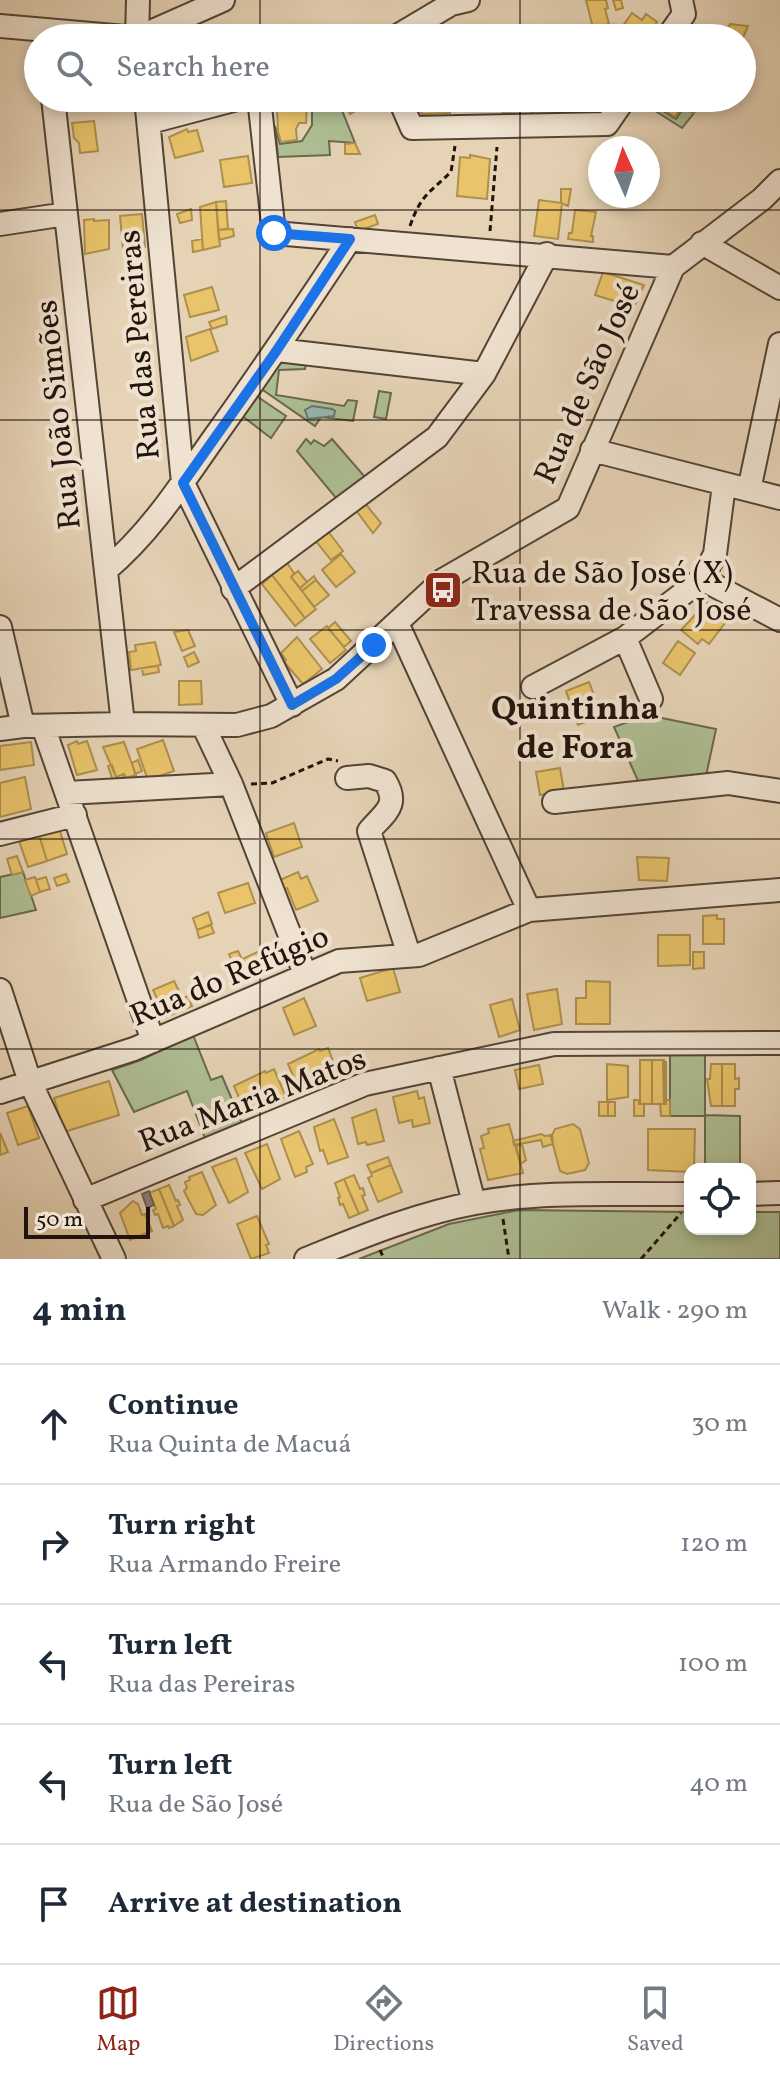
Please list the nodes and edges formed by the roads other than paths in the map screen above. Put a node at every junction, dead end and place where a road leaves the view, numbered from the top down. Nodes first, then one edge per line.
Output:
1 (138, 0) edge
2 (223, 0) edge
3 (681, 0) edge
4 (456, 1) edge
5 (137, 24) edge
6 (169, 24) edge
7 (417, 24) edge
8 (677, 24) edge
9 (0, 26) edge
10 (24, 31) edge
11 (55, 112) edge
12 (148, 112) edge
13 (188, 112) edge
14 (261, 112) edge
15 (405, 112) edge
16 (615, 112) edge
17 (150, 122) junction
18 (780, 181) edge
19 (66, 214) junction
20 (0, 224) edge
21 (350, 239) junction
22 (702, 243) junction
23 (547, 254) junction
24 (673, 267) junction
25 (780, 288) edge
26 (780, 344) edge
27 (277, 350) junction
28 (484, 374) junction
29 (592, 450) junction
30 (183, 483) junction
31 (724, 485) junction
32 (749, 490) junction
33 (780, 498) edge
34 (106, 570) junction
35 (702, 579) junction
36 (233, 589) junction
37 (780, 620) edge
38 (397, 623) junction
39 (0, 627) edge
40 (625, 638) junction
41 (533, 687) dead end
42 (651, 699) dead end
43 (292, 705) junction
44 (123, 724) junction
45 (33, 726) junction
46 (204, 727) junction
47 (0, 729) edge
48 (347, 778) road end
49 (231, 784) junction
50 (780, 791) edge
51 (67, 793) junction
52 (554, 802) dead end
53 (75, 815) junction
54 (0, 834) edge
55 (780, 890) edge
56 (529, 910) junction
57 (409, 955) junction
58 (305, 974) junction
59 (0, 990) edge
60 (153, 1041) junction
61 (780, 1043) edge
62 (439, 1068) junction
63 (30, 1082) junction
64 (0, 1092) edge
65 (780, 1193) edge
66 (756, 1194) edge
67 (85, 1200) junction
68 (684, 1202) edge
69 (474, 1203) junction
70 (114, 1259) edge
71 (306, 1259) edge

1 - 5 street
2 - 6 street
3 - 8 street
4 - 7 street
9 - 10 street
11 - 19 street, Rua João Simões
12 - 17 street, Rua das Pereiras
13 - 17 street
14 - 21 street
15 - 16 street
17 - 30 street, Rua das Pereiras
18 - 22 street, Rua de São José
19 - 20 street
19 - 34 street, Rua João Simões
21 - 23 street
21 - 27 street
22 - 24 street, Rua de São José
22 - 25 street
23 - 24 street
23 - 28 street
24 - 29 street, Rua de São José
26 - 32 street
27 - 28 street
27 - 30 street
28 - 36 street
29 - 31 street
29 - 38 street, Rua de São José
30 - 34 street
30 - 36 street, Rua das Pereiras
31 - 32 street
31 - 35 street
32 - 33 street
34 - 44 street, Rua João Simões
35 - 37 street
35 - 40 street
36 - 43 street, Rua das Pereiras
38 - 43 street, Rua de São José
38 - 56 street
39 - 45 street
40 - 41 street
40 - 42 street
43 - 46 street, Rua de São José
44 - 45 street, Rua de São José
44 - 46 street, Rua de São José
45 - 47 street, Rua de São José
45 - 51 street
46 - 49 street
48 - 57 street
49 - 51 street
49 - 58 street
50 - 52 street
51 - 53 street
53 - 54 street
53 - 60 street
55 - 56 street, Rua do Refúgio
56 - 57 street, Rua do Refúgio
57 - 58 street, Rua do Refúgio
58 - 60 street, Rua do Refúgio
59 - 63 street
60 - 63 street, Rua do Refúgio
61 - 62 street, Rua Maria Matos
62 - 67 street, Rua Maria Matos
62 - 69 street
63 - 64 street, Rua do Refúgio
63 - 67 street
65 - 66 street
67 - 70 street
68 - 69 street
69 - 71 street

